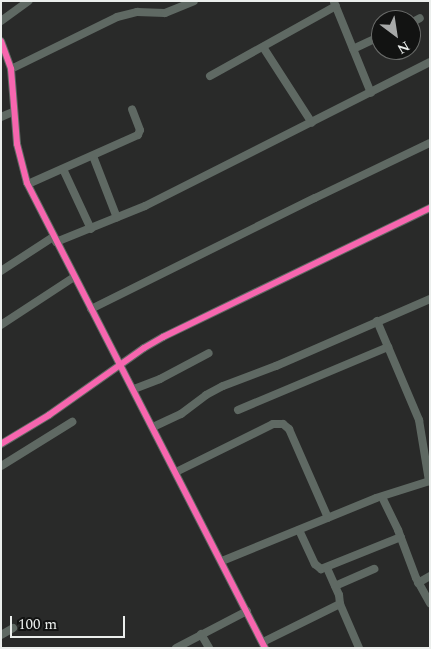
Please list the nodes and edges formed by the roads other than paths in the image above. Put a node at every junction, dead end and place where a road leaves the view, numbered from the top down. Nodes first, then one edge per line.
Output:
1 (29, 1) edge
2 (194, 1) edge
3 (335, 4) edge
4 (1, 21) edge
5 (1, 41) edge
6 (371, 41) edge
7 (263, 47) junction
8 (353, 49) junction
9 (430, 62) edge
10 (11, 69) junction
11 (210, 76) dead end
12 (371, 93) junction
13 (132, 109) dead end
14 (14, 112) junction
15 (1, 117) edge
16 (312, 123) junction
17 (430, 143) edge
18 (93, 156) junction
19 (63, 169) junction
20 (28, 184) junction
21 (430, 208) edge
22 (118, 218) junction
23 (91, 228) junction
24 (55, 239) junction
25 (1, 271) edge
26 (74, 277) junction
27 (430, 299) edge
28 (91, 309) junction
29 (377, 321) junction
30 (1, 325) edge
31 (388, 347) junction
32 (209, 353) dead end
33 (121, 364) junction
34 (134, 389) junction
35 (238, 410) dead end
36 (72, 422) dead end
37 (153, 427) junction
38 (1, 444) edge
39 (1, 466) edge
40 (176, 472) junction
41 (429, 481) edge
42 (382, 497) junction
43 (328, 518) junction
44 (299, 530) junction
45 (401, 537) junction
46 (222, 561) junction
47 (326, 568) junction
48 (374, 569) dead end
49 (430, 576) edge
50 (418, 583) junction
51 (335, 586) junction
52 (430, 603) edge
53 (340, 604) junction
54 (247, 611) junction
55 (13, 628) dead end
56 (201, 634) junction
57 (1, 635) edge
58 (264, 645) edge
59 (176, 648) edge
60 (209, 648) edge
61 (359, 648) edge

1 - 4 street
2 - 10 street
3 - 7 street
3 - 8 street
5 - 10 street
6 - 8 street
7 - 11 street
7 - 16 street
8 - 12 street
9 - 12 street
10 - 14 street
12 - 16 street
13 - 18 street
14 - 15 street
14 - 20 street
16 - 22 street
17 - 28 street
18 - 19 street
18 - 22 street
19 - 20 street
19 - 23 street
20 - 24 street
21 - 33 street
22 - 23 street
23 - 24 street
24 - 25 street
24 - 26 street
26 - 28 street
26 - 30 street
27 - 29 street
28 - 33 street
29 - 31 street
29 - 37 street
31 - 35 street
31 - 41 street
32 - 34 street
33 - 34 street
33 - 38 street
34 - 37 street
36 - 39 street
37 - 40 street
40 - 43 street
40 - 46 street
41 - 42 street
42 - 43 street
42 - 45 street
43 - 44 street
44 - 46 street
44 - 47 street
45 - 47 street
45 - 50 street
46 - 54 street
47 - 51 street
48 - 51 street
49 - 50 street
50 - 52 street
51 - 53 street
53 - 58 street
53 - 61 street
54 - 56 street
54 - 58 street
55 - 57 street
56 - 59 street
56 - 60 street

